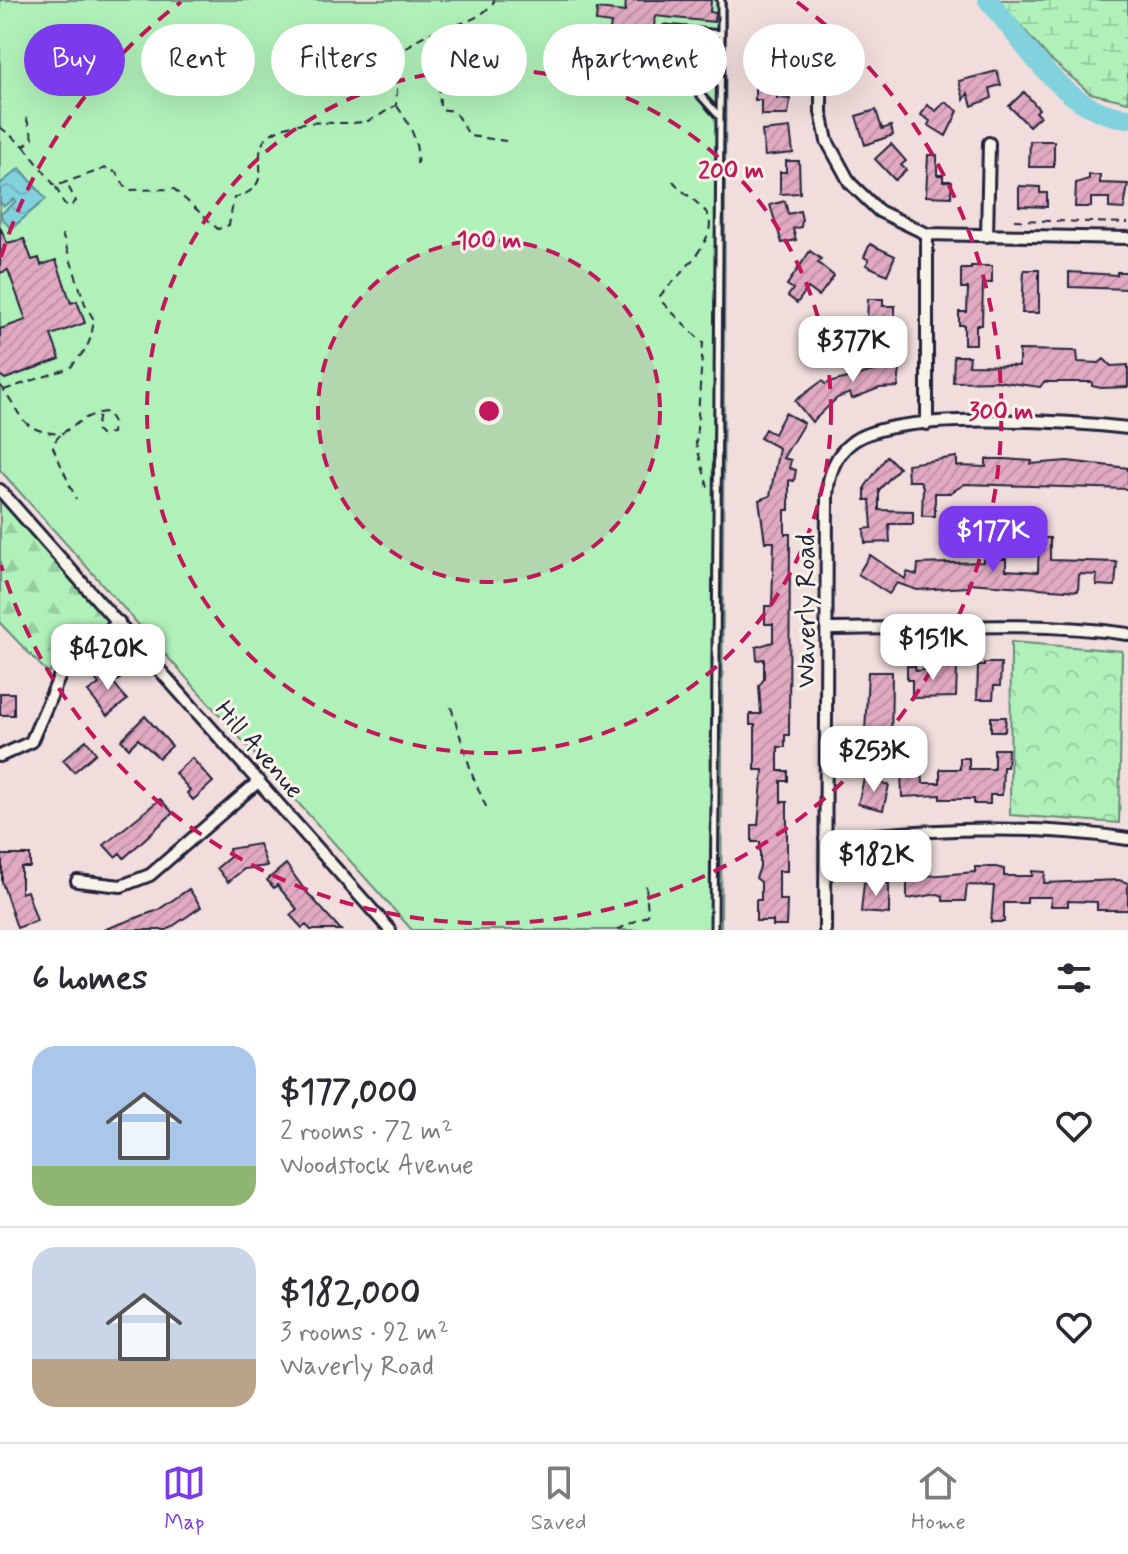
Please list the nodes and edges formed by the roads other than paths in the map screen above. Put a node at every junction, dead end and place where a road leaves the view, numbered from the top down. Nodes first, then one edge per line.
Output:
1 (721, 0) edge
2 (721, 24) edge
3 (701, 96) edge
4 (720, 96) edge
5 (822, 96) edge
6 (720, 117) junction
7 (989, 143) dead end
8 (927, 234) junction
9 (987, 236) junction
10 (1128, 238) edge
11 (927, 424) junction
12 (1128, 428) edge
13 (0, 490) edge
14 (119, 622) junction
15 (827, 629) junction
16 (1128, 634) edge
17 (0, 756) edge
18 (259, 781) junction
19 (825, 839) junction
20 (1128, 839) edge
21 (77, 881) dead end
22 (390, 930) edge
23 (714, 930) edge
24 (825, 930) edge

1 - 2 lane
3 - 6 lane
4 - 6 lane
5 - 8 street
6 - 23 lane
7 - 9 street
8 - 9 street
8 - 11 street
9 - 10 street
11 - 12 street
11 - 15 street, Waverly Road
13 - 14 street, Hill Avenue
14 - 17 street
14 - 18 street, Hill Avenue
15 - 16 street
15 - 19 street, Waverly Road
18 - 21 street
18 - 22 street, Hill Avenue
19 - 20 street
19 - 24 street, Waverly Road

